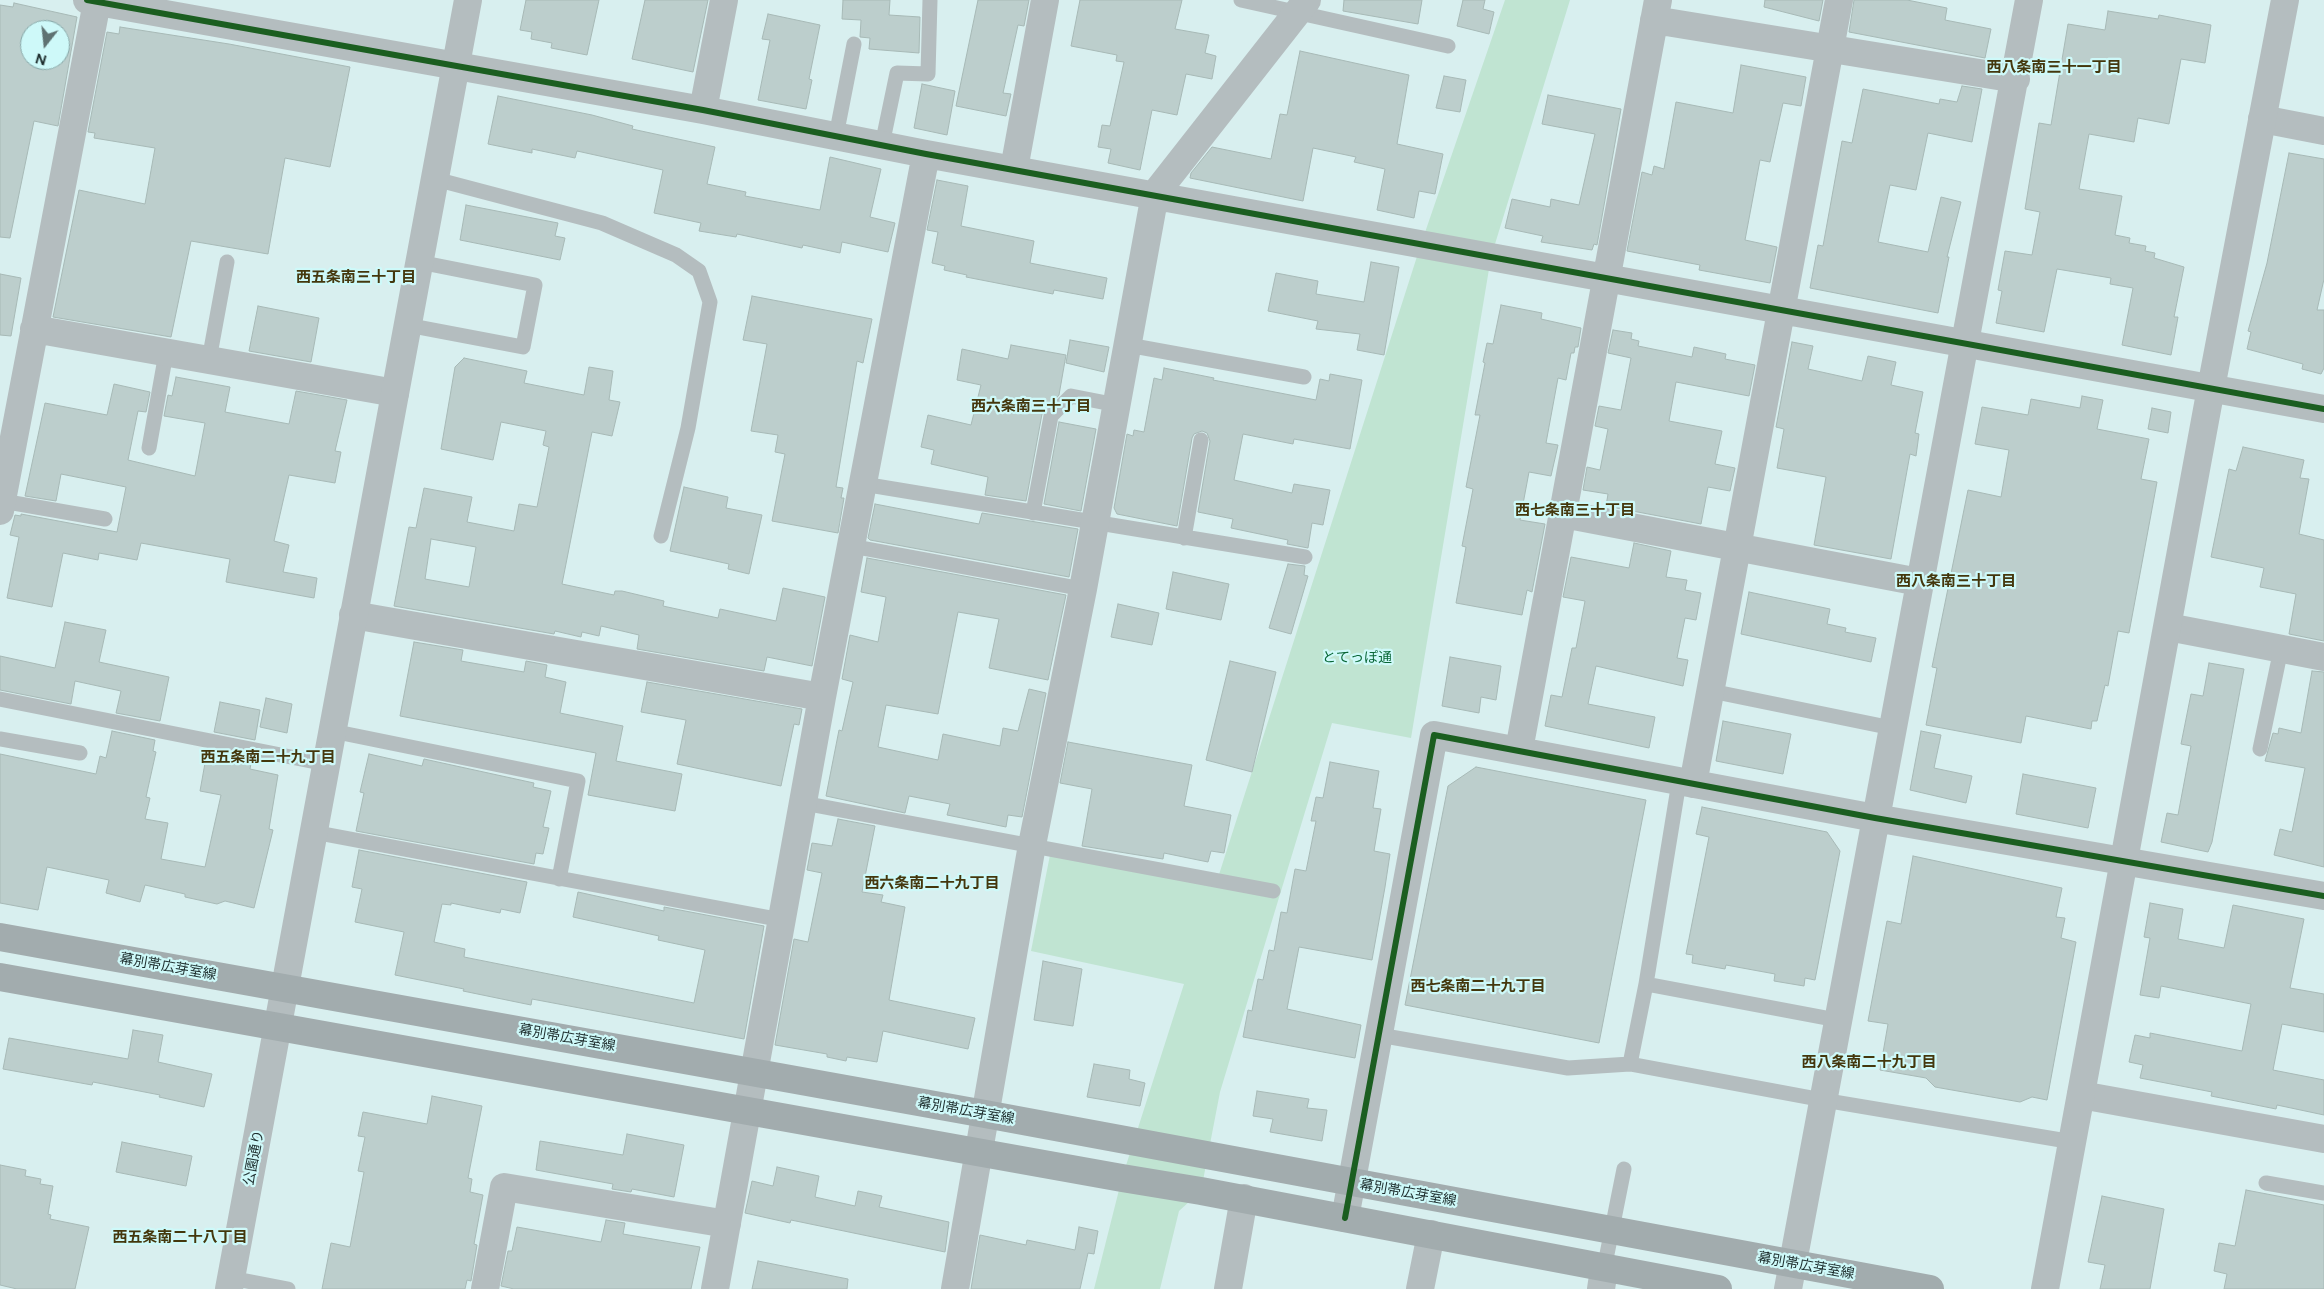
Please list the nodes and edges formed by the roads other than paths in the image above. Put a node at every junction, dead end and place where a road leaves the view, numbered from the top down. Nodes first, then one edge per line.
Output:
1 (468, 0) edge
2 (724, 0) edge
3 (930, 0) edge
4 (1045, 0) edge
5 (1241, 0) edge
6 (1839, 0) edge
7 (2029, 0) edge
8 (2284, 0) edge
9 (92, 1) edge
10 (1301, 7) edge
11 (1656, 10) edge
12 (854, 44) dead end
13 (1448, 46) dead end
14 (1830, 49) junction
15 (456, 66) junction
16 (2016, 79) junction
17 (703, 110) junction
18 (2262, 119) junction
19 (2324, 131) edge
20 (836, 136) junction
21 (882, 145) junction
22 (926, 154) junction
23 (1014, 169) junction
24 (435, 179) junction
25 (1155, 194) junction
26 (227, 262) dead end
27 (419, 262) junction
28 (1606, 278) junction
29 (1782, 310) junction
30 (407, 324) junction
31 (34, 330) junction
32 (1965, 344) junction
33 (1128, 345) junction
34 (166, 352) junction
35 (209, 360) junction
36 (1304, 377) dead end
37 (2210, 388) junction
38 (395, 393) junction
39 (10, 398) edge
40 (1117, 405) junction
41 (2324, 409) edge
42 (1201, 440) dead end
43 (149, 448) dead end
44 (863, 484) junction
45 (1, 506) edge
46 (1032, 513) junction
47 (1563, 514) junction
48 (105, 519) dead end
49 (1095, 524) junction
50 (661, 536) dead end
51 (1184, 538) junction
52 (850, 546) junction
53 (1737, 549) junction
54 (1305, 557) dead end
55 (1920, 582) junction
56 (1083, 589) junction
57 (353, 615) junction
58 (2168, 627) junction
59 (2281, 649) junction
60 (2324, 657) edge
61 (1711, 691) junction
62 (822, 697) junction
63 (0, 699) edge
64 (1892, 728) junction
65 (332, 731) junction
66 (0, 738) edge
67 (2260, 749) dead end
68 (1520, 750) junction
69 (80, 753) dead end
70 (326, 764) junction
71 (1686, 783) junction
72 (803, 803) junction
73 (1875, 818) junction
74 (313, 832) junction
75 (1032, 845) junction
76 (2125, 860) junction
77 (559, 878) junction
78 (1273, 891) dead end
79 (2324, 896) edge
80 (782, 920) junction
81 (0, 938) edge
82 (0, 977) edge
83 (1646, 984) junction
84 (285, 987) junction
85 (1838, 1020) junction
86 (278, 1026) junction
87 (1379, 1035) junction
88 (1630, 1064) junction
89 (754, 1072) junction
90 (2081, 1095) junction
91 (1822, 1100) junction
92 (747, 1111) junction
93 (985, 1114) junction
94 (2324, 1139) edge
95 (2073, 1142) junction
96 (980, 1152) junction
97 (1624, 1169) dead end
98 (1351, 1182) junction
99 (2266, 1182) dead end
100 (2324, 1193) edge
101 (1244, 1198) junction
102 (1345, 1218) junction
103 (727, 1224) junction
104 (1612, 1230) junction
105 (1430, 1234) junction
106 (1790, 1276) edge
107 (1603, 1279) edge
108 (230, 1284) edge
109 (288, 1289) edge
110 (485, 1289) edge
111 (715, 1289) edge
112 (955, 1289) edge
113 (1228, 1289) edge
114 (1420, 1289) edge
115 (1718, 1289) edge
116 (1930, 1289) edge
117 (2045, 1289) edge

1 - 15 street, 公園通り
2 - 17 street
3 - 21 lane
4 - 23 street
5 - 10 lane
6 - 14 street
7 - 16 street
8 - 18 street
9 - 15 street
9 - 31 street
10 - 13 lane
10 - 25 street
11 - 14 street
11 - 28 street
12 - 20 lane
14 - 16 street
14 - 29 street
15 - 17 street
15 - 24 street, 公園通り
16 - 32 street
17 - 20 street
18 - 19 street
18 - 37 street
20 - 21 street
21 - 22 street
22 - 23 street
22 - 44 street
23 - 25 street
24 - 27 street, 公園通り
24 - 50 lane
25 - 28 street
25 - 33 street
26 - 35 lane
27 - 30 street, 公園通り
27 - 30 lane
28 - 29 street
28 - 47 street
29 - 32 street
29 - 53 street
30 - 38 street, 公園通り
31 - 34 street
31 - 39 street
32 - 37 street
32 - 55 street
33 - 36 lane
33 - 40 street
34 - 35 street
34 - 43 lane
35 - 38 street
37 - 41 street
37 - 58 street
38 - 57 street, 公園通り
39 - 45 street
40 - 46 lane
40 - 49 street
42 - 51 lane
44 - 46 lane
44 - 52 street
45 - 48 lane
46 - 49 lane
47 - 53 street
47 - 68 street
49 - 51 lane
49 - 56 street
51 - 54 lane
52 - 56 lane
52 - 62 street
53 - 55 street
53 - 61 street
55 - 64 street
56 - 75 street
57 - 62 street
57 - 65 street, 公園通り
58 - 59 street
58 - 76 street
59 - 60 street
59 - 67 lane
61 - 64 lane
61 - 71 street
62 - 72 street
63 - 70 lane
64 - 73 street
65 - 70 street, 公園通り
65 - 77 lane
66 - 69 lane
68 - 71 street
68 - 87 street
70 - 74 street, 公園通り
71 - 73 street
71 - 83 lane
72 - 75 lane
72 - 80 street
73 - 76 street
73 - 85 street
74 - 77 lane
74 - 84 street, 公園通り
75 - 78 lane
75 - 93 street
76 - 79 street
76 - 90 street
77 - 80 lane
80 - 89 street
81 - 84 main road, 幕別帯広芽室線
82 - 86 main road
83 - 85 lane
83 - 88 lane
84 - 86 street, 公園通り
84 - 89 main road, 幕別帯広芽室線
85 - 91 street
86 - 92 main road
86 - 108 street, 公園通り
87 - 88 lane
87 - 98 street
88 - 91 lane
89 - 92 street
89 - 93 main road, 幕別帯広芽室線
90 - 94 street
90 - 95 street
91 - 95 lane
91 - 106 street
92 - 96 main road
92 - 103 street
93 - 96 street
93 - 98 main road, 幕別帯広芽室線
95 - 117 street
96 - 101 main road
96 - 112 street
97 - 104 lane
98 - 102 street
98 - 104 main road, 幕別帯広芽室線
99 - 100 lane
101 - 102 main road
101 - 113 street
102 - 105 main road
103 - 110 street
103 - 111 street
104 - 106 main road, 幕別帯広芽室線
104 - 107 lane
105 - 107 main road
105 - 114 street
106 - 116 main road, 幕別帯広芽室線
107 - 115 main road
108 - 109 lane

